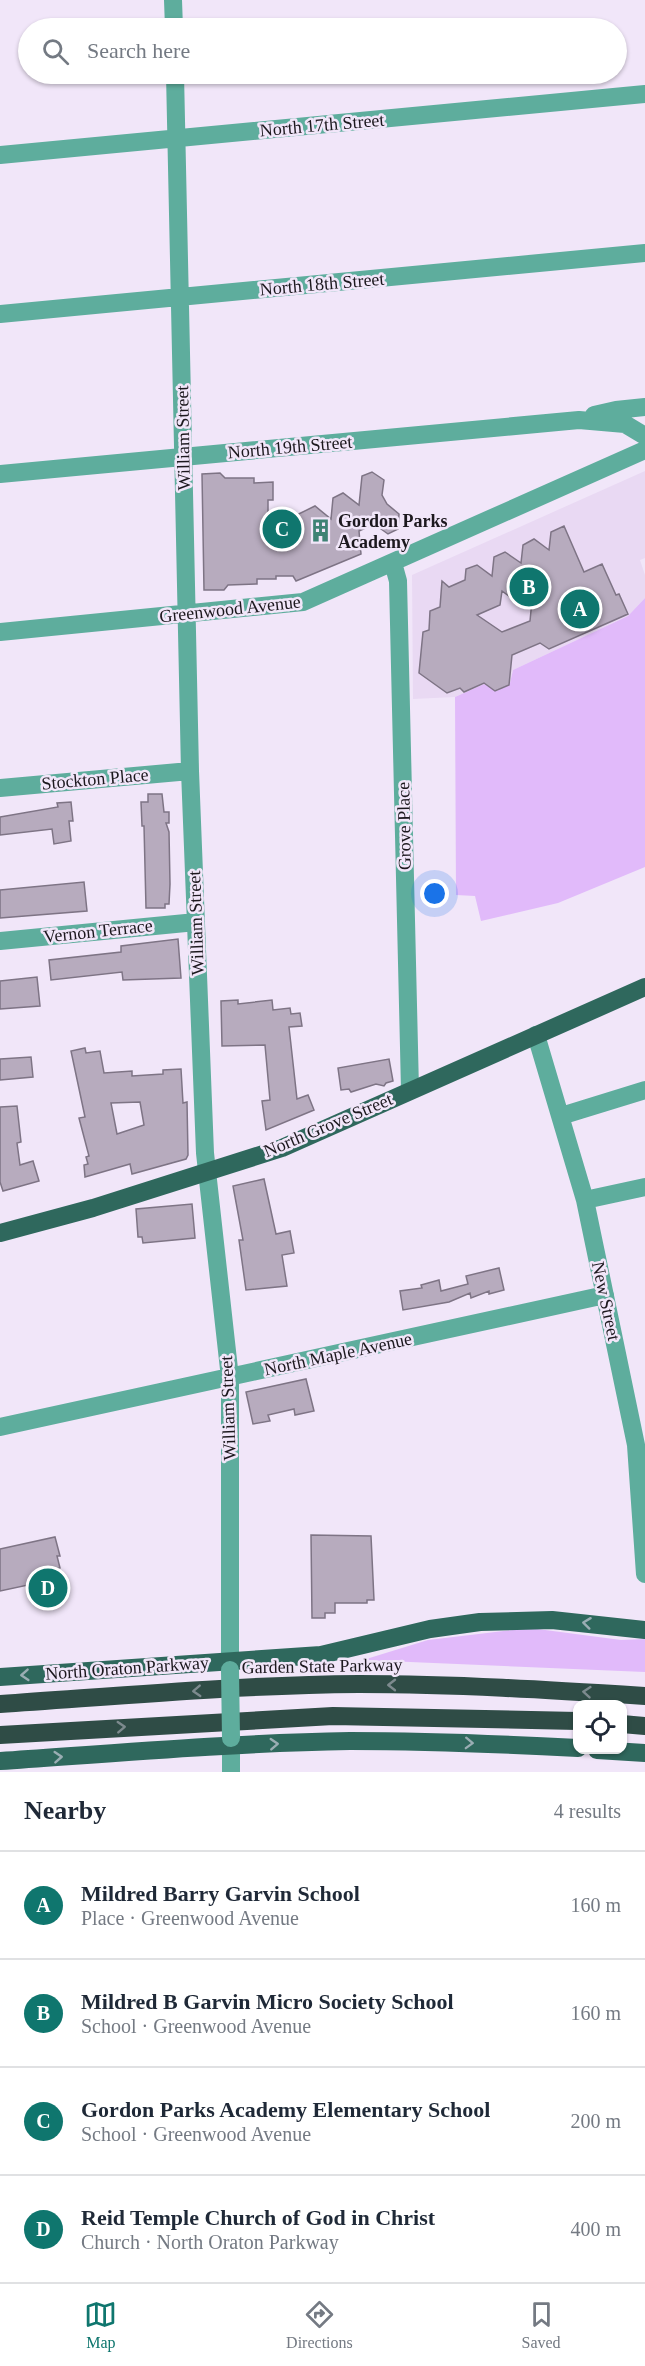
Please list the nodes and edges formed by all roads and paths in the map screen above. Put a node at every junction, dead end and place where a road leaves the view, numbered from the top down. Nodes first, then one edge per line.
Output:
1 (173, 0) edge
2 (174, 18) edge
3 (175, 84) edge
4 (645, 94) edge
5 (176, 138) junction
6 (0, 155) edge
7 (645, 253) edge
8 (180, 297) junction
9 (0, 314) edge
10 (645, 407) edge
11 (579, 420) junction
12 (645, 436) edge
13 (645, 450) edge
14 (183, 457) junction
15 (0, 474) edge
16 (393, 563) junction
17 (186, 614) junction
18 (0, 632) edge
19 (190, 771) junction
20 (0, 788) edge
21 (196, 922) junction
22 (0, 941) edge
23 (645, 987) edge
24 (536, 1035) junction
25 (410, 1090) junction
26 (645, 1090) edge
27 (561, 1116) junction
28 (207, 1172) junction
29 (645, 1187) edge
30 (585, 1200) junction
31 (0, 1233) edge
32 (605, 1295) junction
33 (230, 1378) junction
34 (0, 1427) edge
35 (640, 1444) edge
36 (645, 1574) edge
37 (645, 1630) edge
38 (230, 1666) junction
39 (0, 1677) edge
40 (645, 1696) edge
41 (0, 1704) edge
42 (573, 1721) edge
43 (627, 1724) edge
44 (645, 1726) edge
45 (0, 1735) edge
46 (231, 1742) junction
47 (573, 1748) edge
48 (627, 1752) edge
49 (645, 1753) edge
50 (0, 1761) edge
51 (231, 1772) edge

1 - 2 street
3 - 5 street, William Street
4 - 5 street, North 17th Street
5 - 6 street, North 17th Street
5 - 8 street, William Street
7 - 8 street, North 18th Street
8 - 9 street, North 18th Street
8 - 14 street, William Street
10 - 11 street, North 19th Street
11 - 12 street, North 19th Street
11 - 14 street, North 19th Street
13 - 16 street, Greenwood Avenue
14 - 15 street, North 19th Street
14 - 17 street, William Street
16 - 17 street, Greenwood Avenue
16 - 25 street, Grove Place
17 - 18 street, Greenwood Avenue
17 - 19 street, William Street
19 - 20 street, Stockton Place
19 - 21 street, William Street
21 - 22 street, Vernon Terrace
21 - 28 street, William Street
23 - 24 main road, North Grove Street
24 - 25 main road, North Grove Street
24 - 27 street, New Street
25 - 28 main road, North Grove Street
26 - 27 street
27 - 30 street, New Street
28 - 31 main road, North Grove Street
28 - 33 street, William Street
29 - 30 street
30 - 32 street, New Street
32 - 33 street, North Maple Avenue
32 - 35 street, New Street
33 - 34 street, North Maple Avenue
33 - 38 street, William Street
35 - 36 street, New Street
37 -> 38 main road, North Oraton Parkway
38 -> 39 main road, North Oraton Parkway
38 - 46 street, William Street, bridge
40 -> 41 highway, Garden State Parkway
45 -> 42 highway
43 - 44 highway
46 -> 47 main road
50 -> 46 main road
46 - 51 street, William Street
48 - 49 main road

